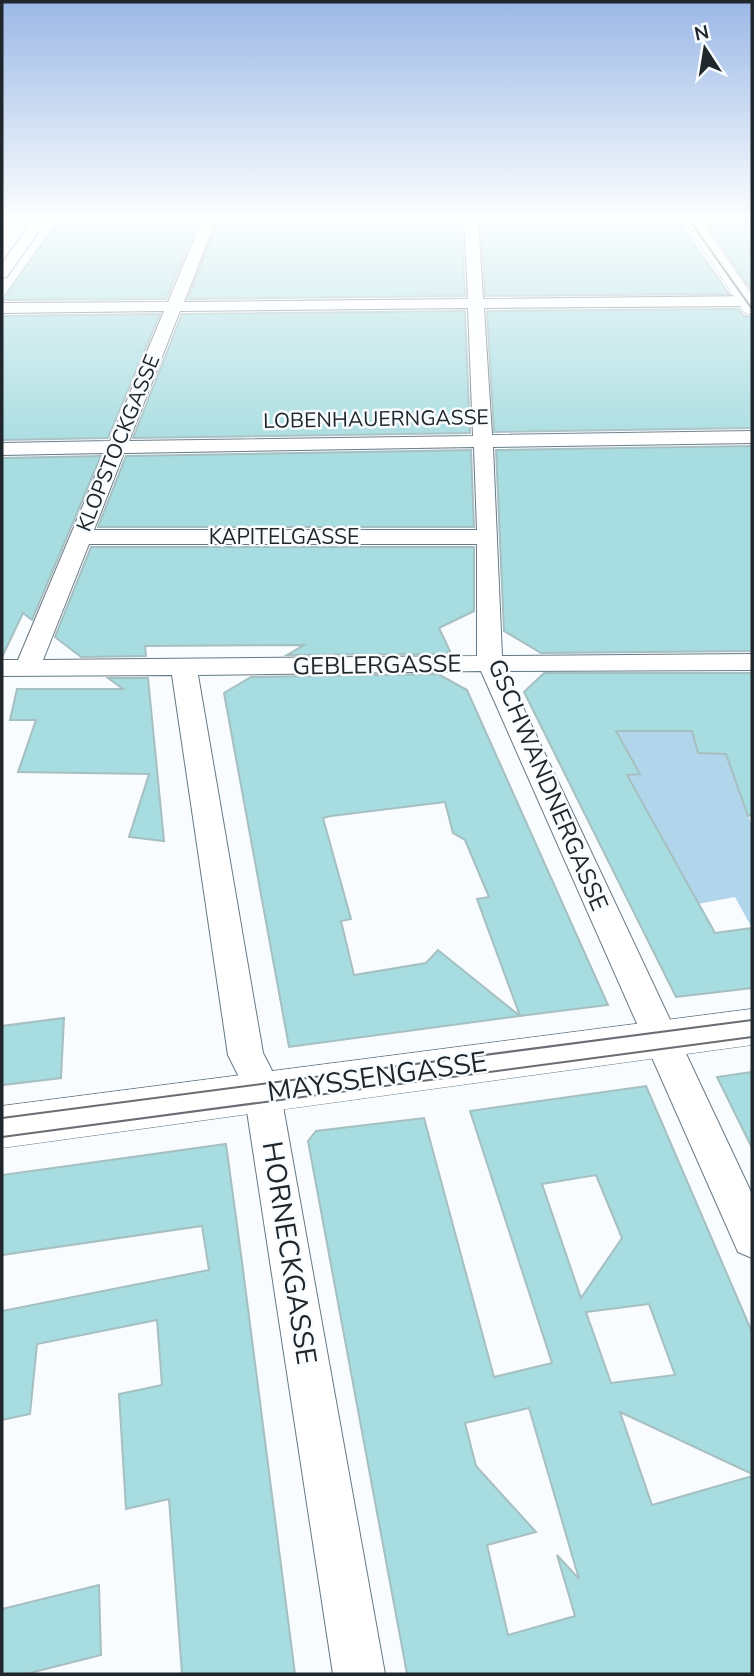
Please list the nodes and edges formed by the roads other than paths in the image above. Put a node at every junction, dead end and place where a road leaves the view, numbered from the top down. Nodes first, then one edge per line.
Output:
1 (177, 296) edge
2 (477, 296) edge
3 (477, 303) junction
4 (750, 304) edge
5 (172, 307) junction
6 (2, 308) edge
7 (752, 437) edge
8 (483, 440) junction
9 (115, 448) junction
10 (2, 449) edge
11 (80, 537) junction
12 (488, 537) junction
13 (752, 662) edge
14 (490, 663) junction
15 (2, 668) edge
16 (27, 668) junction
17 (184, 669) junction
18 (752, 1027) edge
19 (660, 1040) junction
20 (262, 1093) junction
21 (2, 1127) edge
22 (752, 1238) edge
23 (359, 1674) edge

1 - 5 street, KLOPSTOCKGASSE
2 - 3 street, GSCHWANDNERGASSE
3 - 4 street
3 - 5 street
3 - 8 street, GSCHWANDNERGASSE
5 - 6 street
5 - 9 street, KLOPSTOCKGASSE
7 - 8 street, LOBENHAUERNGASSE
8 - 9 street, LOBENHAUERNGASSE
8 - 12 street, GSCHWANDNERGASSE
9 - 10 street, LOBENHAUERNGASSE
9 - 11 street, KLOPSTOCKGASSE
11 - 12 street, KAPITELGASSE
11 - 16 street, KLOPSTOCKGASSE
12 - 14 street, GSCHWANDNERGASSE
13 - 14 street, GEBLERGASSE
14 - 17 street, GEBLERGASSE
14 - 19 street, GSCHWANDNERGASSE
15 - 16 street, GEBLERGASSE
16 - 17 street, GEBLERGASSE
17 - 20 street, HORNECKGASSE
18 - 19 street, MAYSSENGASSE
19 - 20 street, MAYSSENGASSE
19 - 22 street, GSCHWANDNERGASSE
20 - 21 street, MAYSSENGASSE
20 - 23 street, HORNECKGASSE

